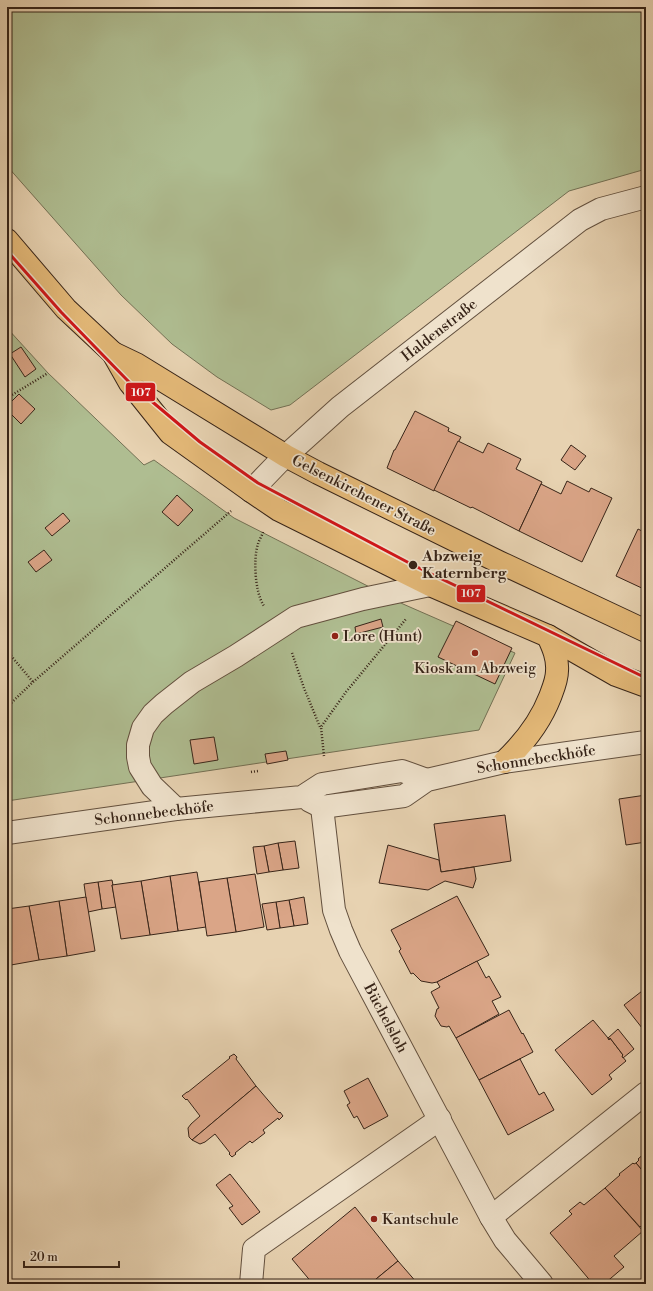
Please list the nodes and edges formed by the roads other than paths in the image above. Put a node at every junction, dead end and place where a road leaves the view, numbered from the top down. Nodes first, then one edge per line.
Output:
1 (646, 197) edge
2 (7, 240) edge
3 (113, 353) junction
4 (286, 456) junction
5 (251, 491) junction
6 (430, 585) junction
7 (646, 631) edge
8 (548, 636) junction
9 (646, 686) edge
10 (646, 742) edge
11 (504, 762) junction
12 (427, 780) junction
13 (302, 797) junction
14 (322, 807) junction
15 (176, 809) junction
16 (7, 833) edge
17 (646, 1093) edge
18 (440, 1119) junction
19 (491, 1216) junction
20 (251, 1284) edge
21 (542, 1284) edge

1 - 4 street, Haldenstraße
2 - 3 main road, Gelsenkirchener Straße
3 - 4 main road, Gelsenkirchener Straße
3 - 5 main road, Gelsenkirchener Straße
4 - 5 street, Haldenstraße
4 - 7 main road, Gelsenkirchener Straße
5 - 6 main road, Gelsenkirchener Straße
6 - 8 main road, Gelsenkirchener Straße
6 - 15 street
8 - 9 main road, Gelsenkirchener Straße
8 - 11 main road
10 - 11 street, Schonnebeckhöfe
11 - 12 street, Schonnebeckhöfe
12 - 13 street, Schonnebeckhöfe
12 - 14 street, Schonnebeckhöfe
13 - 14 street
13 - 15 street, Schonnebeckhöfe
14 - 18 street, Büchelsloh
15 - 16 street, Schonnebeckhöfe
17 - 19 street
18 - 19 street, Büchelsloh
18 - 20 street
19 - 21 street, Büchelsloh

